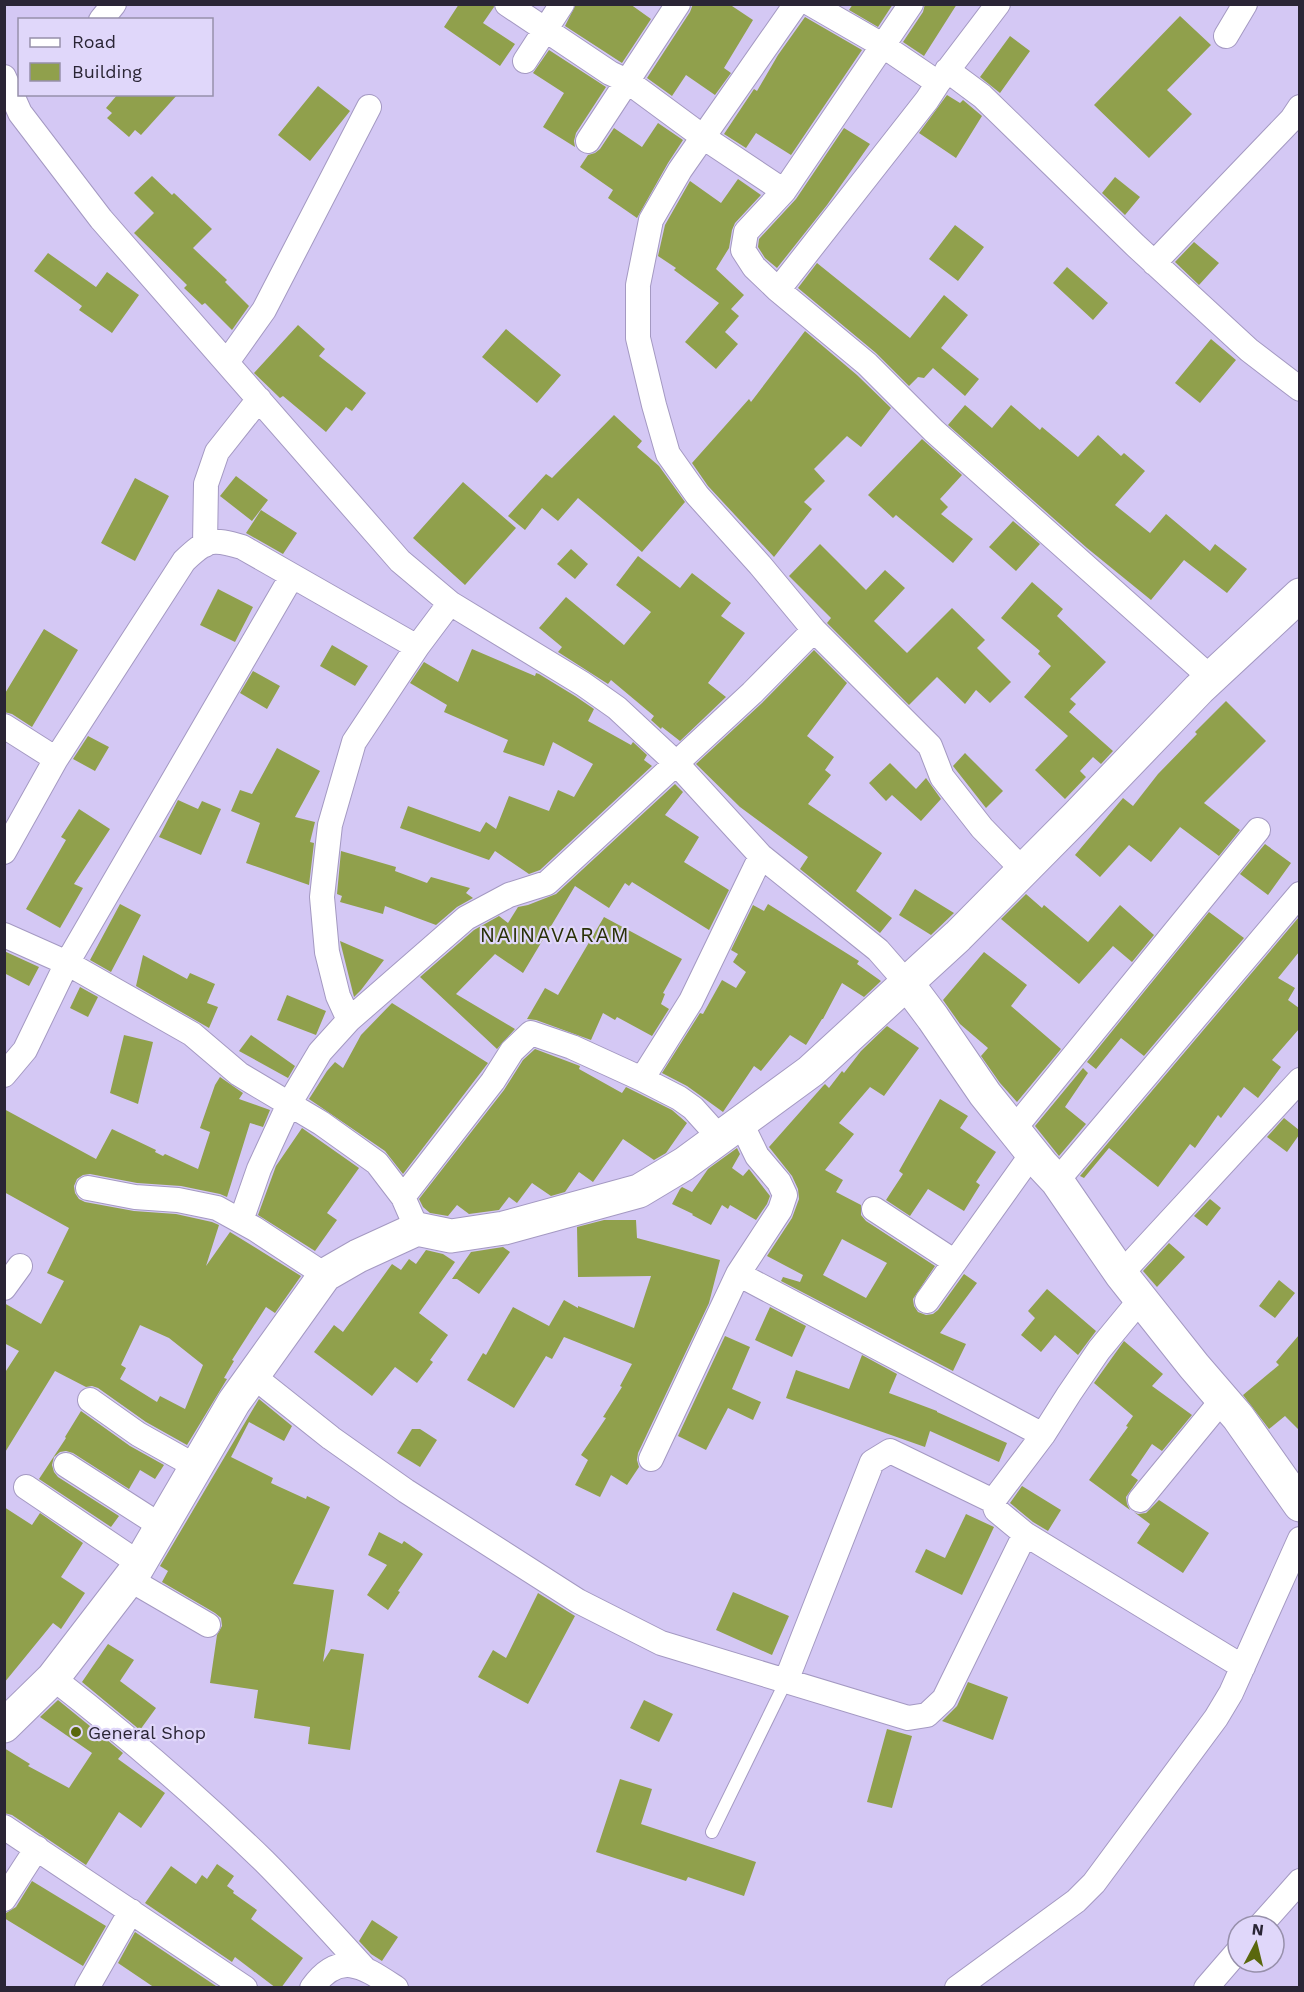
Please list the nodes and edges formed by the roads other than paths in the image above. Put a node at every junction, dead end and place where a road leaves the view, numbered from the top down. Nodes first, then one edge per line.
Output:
1 (114, 4) edge
2 (507, 4) edge
3 (562, 4) edge
4 (678, 4) edge
5 (796, 4) edge
6 (810, 4) edge
7 (911, 4) edge
8 (998, 4) edge
9 (1245, 4) edge
10 (103, 18) edge
11 (545, 30) junction
12 (1226, 36) dead end
13 (882, 45) junction
14 (525, 62) dead end
15 (942, 76) junction
16 (4, 77) edge
17 (627, 81) junction
18 (34, 96) edge
19 (369, 107) dead end
20 (1299, 107) edge
21 (20, 113) junction
22 (703, 137) junction
23 (588, 141) dead end
24 (784, 191) junction
25 (1154, 263) junction
26 (778, 290) junction
27 (227, 362) junction
28 (1299, 389) edge
29 (259, 399) junction
30 (205, 545) junction
31 (292, 576) junction
32 (1299, 595) edge
33 (450, 603) junction
34 (814, 630) junction
35 (417, 647) junction
36 (1211, 678) junction
37 (4, 726) edge
38 (56, 759) junction
39 (676, 763) junction
40 (1258, 830) dead end
41 (4, 852) edge
42 (761, 856) junction
43 (1023, 870) junction
44 (1299, 894) edge
45 (4, 934) edge
46 (67, 963) junction
47 (906, 982) junction
48 (349, 1020) junction
49 (4, 1075) edge
50 (642, 1079) junction
51 (1299, 1080) edge
52 (289, 1104) junction
53 (730, 1131) junction
54 (1023, 1141) junction
55 (1057, 1181) junction
56 (87, 1188) dead end
57 (403, 1197) junction
58 (874, 1209) dead end
59 (238, 1219) junction
60 (417, 1229) junction
61 (955, 1262) junction
62 (20, 1266) dead end
63 (738, 1274) junction
64 (1120, 1274) junction
65 (325, 1275) junction
66 (4, 1288) edge
67 (1141, 1299) junction
68 (927, 1300) dead end
69 (253, 1376) junction
70 (1223, 1399) junction
71 (90, 1400) dead end
72 (1043, 1435) junction
73 (651, 1459) dead end
74 (66, 1465) dead end
75 (195, 1466) junction
76 (26, 1487) dead end
77 (1297, 1496) edge
78 (1140, 1500) dead end
79 (993, 1501) junction
80 (161, 1526) junction
81 (1025, 1534) junction
82 (1299, 1539) edge
83 (134, 1572) junction
84 (208, 1625) dead end
85 (1243, 1667) junction
86 (53, 1678) junction
87 (786, 1681) junction
88 (5, 1725) edge
89 (4, 1827) edge
90 (712, 1832) dead end
91 (37, 1848) junction
92 (1299, 1881) edge
93 (4, 1899) edge
94 (131, 1911) junction
95 (1270, 1914) edge
96 (1226, 1965) edge
97 (364, 1968) junction
98 (238, 1985) edge
99 (87, 1988) edge
100 (312, 1988) edge
101 (396, 1988) edge
102 (957, 1988) edge
103 (1206, 1988) edge

1 - 10 street
2 - 11 street
3 - 11 street
4 - 17 street
5 - 22 street
6 - 13 street
7 - 13 street
8 - 15 street
9 - 12 street
11 - 14 street
11 - 17 street
13 - 15 street
13 - 24 street
15 - 25 street
15 - 26 street
16 - 21 street
17 - 22 street
17 - 23 street
18 - 21 street
19 - 27 street
20 - 25 street
21 - 27 street
22 - 24 street
22 - 34 street
24 - 26 street
25 - 28 street
26 - 36 street
27 - 29 street
29 - 30 street
29 - 33 street
30 - 31 street
30 - 38 street
31 - 35 street
31 - 46 street
32 - 36 main road
33 - 35 street
33 - 39 street
34 - 39 street
34 - 43 street
35 - 48 street
36 - 43 main road
37 - 38 street
38 - 41 street
39 - 42 street
39 - 48 street
40 - 54 street
42 - 47 street
42 - 50 street
43 - 47 main road
44 - 55 street
45 - 46 street
46 - 49 street
46 - 52 street
47 - 53 main road
47 - 54 main road
48 - 52 street
50 - 53 street
50 - 57 street
51 - 64 street
52 - 57 street
52 - 59 street
53 - 60 main road
53 - 63 street
54 - 55 main road
54 - 61 street
55 - 64 main road
56 - 59 street
57 - 60 street
58 - 61 street
59 - 65 street
60 - 65 main road
61 - 68 street
62 - 66 street
63 - 72 street
63 - 73 street
64 - 67 main road
65 - 69 main road
67 - 70 main road
67 - 72 street
69 - 75 main road
69 - 87 street
70 - 77 main road
70 - 78 street
71 - 75 street
72 - 79 street
74 - 80 street
75 - 80 main road
76 - 83 street
79 - 81 street
79 - 87 street
80 - 83 main road
81 - 85 street
81 - 87 street
82 - 85 street
83 - 84 street
83 - 86 main road
85 - 102 street
86 - 88 main road
86 - 97 street
87 - 90 lane
89 - 91 street
91 - 93 street
91 - 94 street
92 - 95 street
94 - 98 street
94 - 99 street
96 - 103 street
97 - 100 street
97 - 101 street

